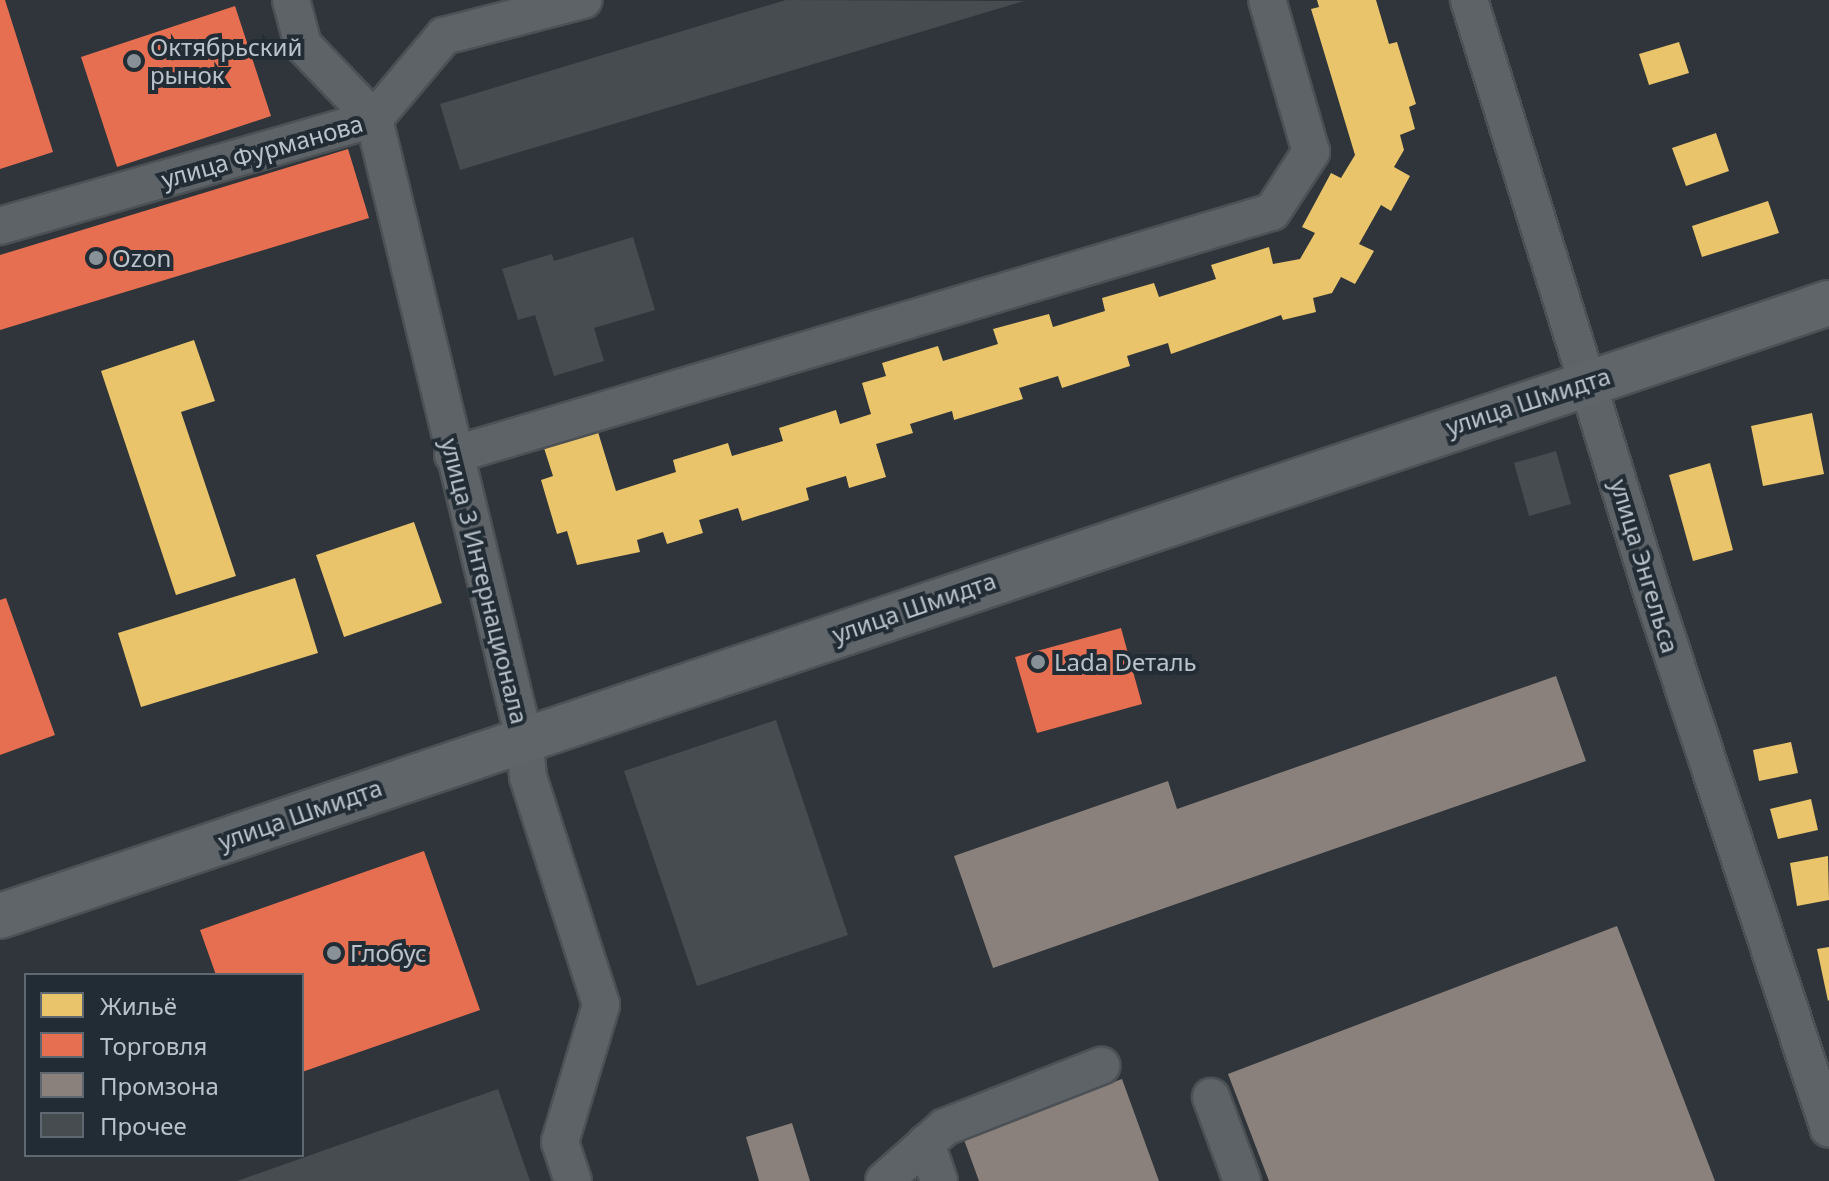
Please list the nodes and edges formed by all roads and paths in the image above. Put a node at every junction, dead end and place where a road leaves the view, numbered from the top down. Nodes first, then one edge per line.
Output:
1 (291, 0) edge
2 (583, 0) edge
3 (1267, 0) edge
4 (1469, 0) edge
5 (374, 119) junction
6 (0, 226) edge
7 (1829, 303) edge
8 (1589, 380) junction
9 (453, 455) junction
10 (524, 738) junction
11 (0, 916) edge
12 (1101, 1066) dead end
13 (1211, 1097) dead end
14 (1828, 1122) edge
15 (926, 1143) junction
16 (573, 1181) edge
17 (884, 1181) edge
18 (939, 1181) edge
19 (1242, 1181) edge

1 - 5 street
2 - 5 street, улица Фурманова
3 - 9 street
4 - 8 street, улица Энгельса
5 - 6 street, улица Фурманова
5 - 9 street, улица 3 Интернационала
7 - 8 main road, улица Шмидта
8 - 10 main road, улица Шмидта
8 - 14 street, улица Энгельса
9 - 10 street, улица 3 Интернационала
10 - 11 main road, улица Шмидта
10 - 16 street, улица 3 Интернационала
12 - 15 street
13 - 19 street
15 - 17 street
15 - 18 street

